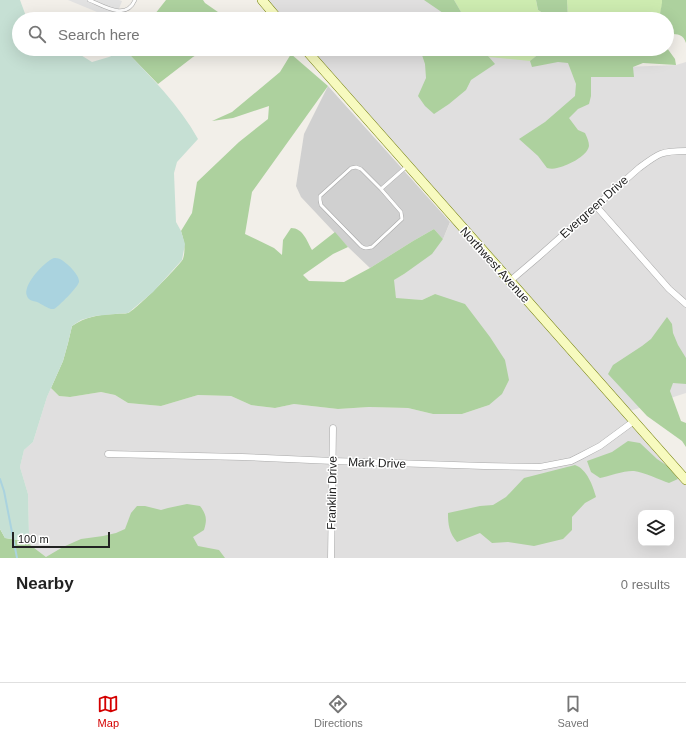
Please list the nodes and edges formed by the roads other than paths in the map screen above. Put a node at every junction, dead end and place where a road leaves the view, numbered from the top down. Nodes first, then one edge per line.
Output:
1 (90, 0) edge
2 (135, 0) edge
3 (262, 0) edge
4 (272, 12) edge
5 (311, 56) edge
6 (686, 151) edge
7 (408, 165) junction
8 (381, 190) junction
9 (596, 206) junction
10 (510, 281) junction
11 (686, 304) edge
12 (634, 421) junction
13 (334, 428) dead end
14 (108, 454) dead end
15 (333, 461) junction
16 (686, 480) edge
17 (331, 558) edge

1 - 2 lane
3 - 4 street
5 - 7 street, Northwest Avenue
6 - 9 street, Evergreen Drive
7 - 8 lane
7 - 10 street, Northwest Avenue
8 - 8 lane
9 - 10 street, Evergreen Drive
9 - 11 street
10 - 12 street, Northwest Avenue
12 - 15 street, Mark Drive
12 - 16 street, Northwest Avenue
13 - 15 street, Franklin Drive
14 - 15 street, Mark Drive
15 - 17 street, Franklin Drive

